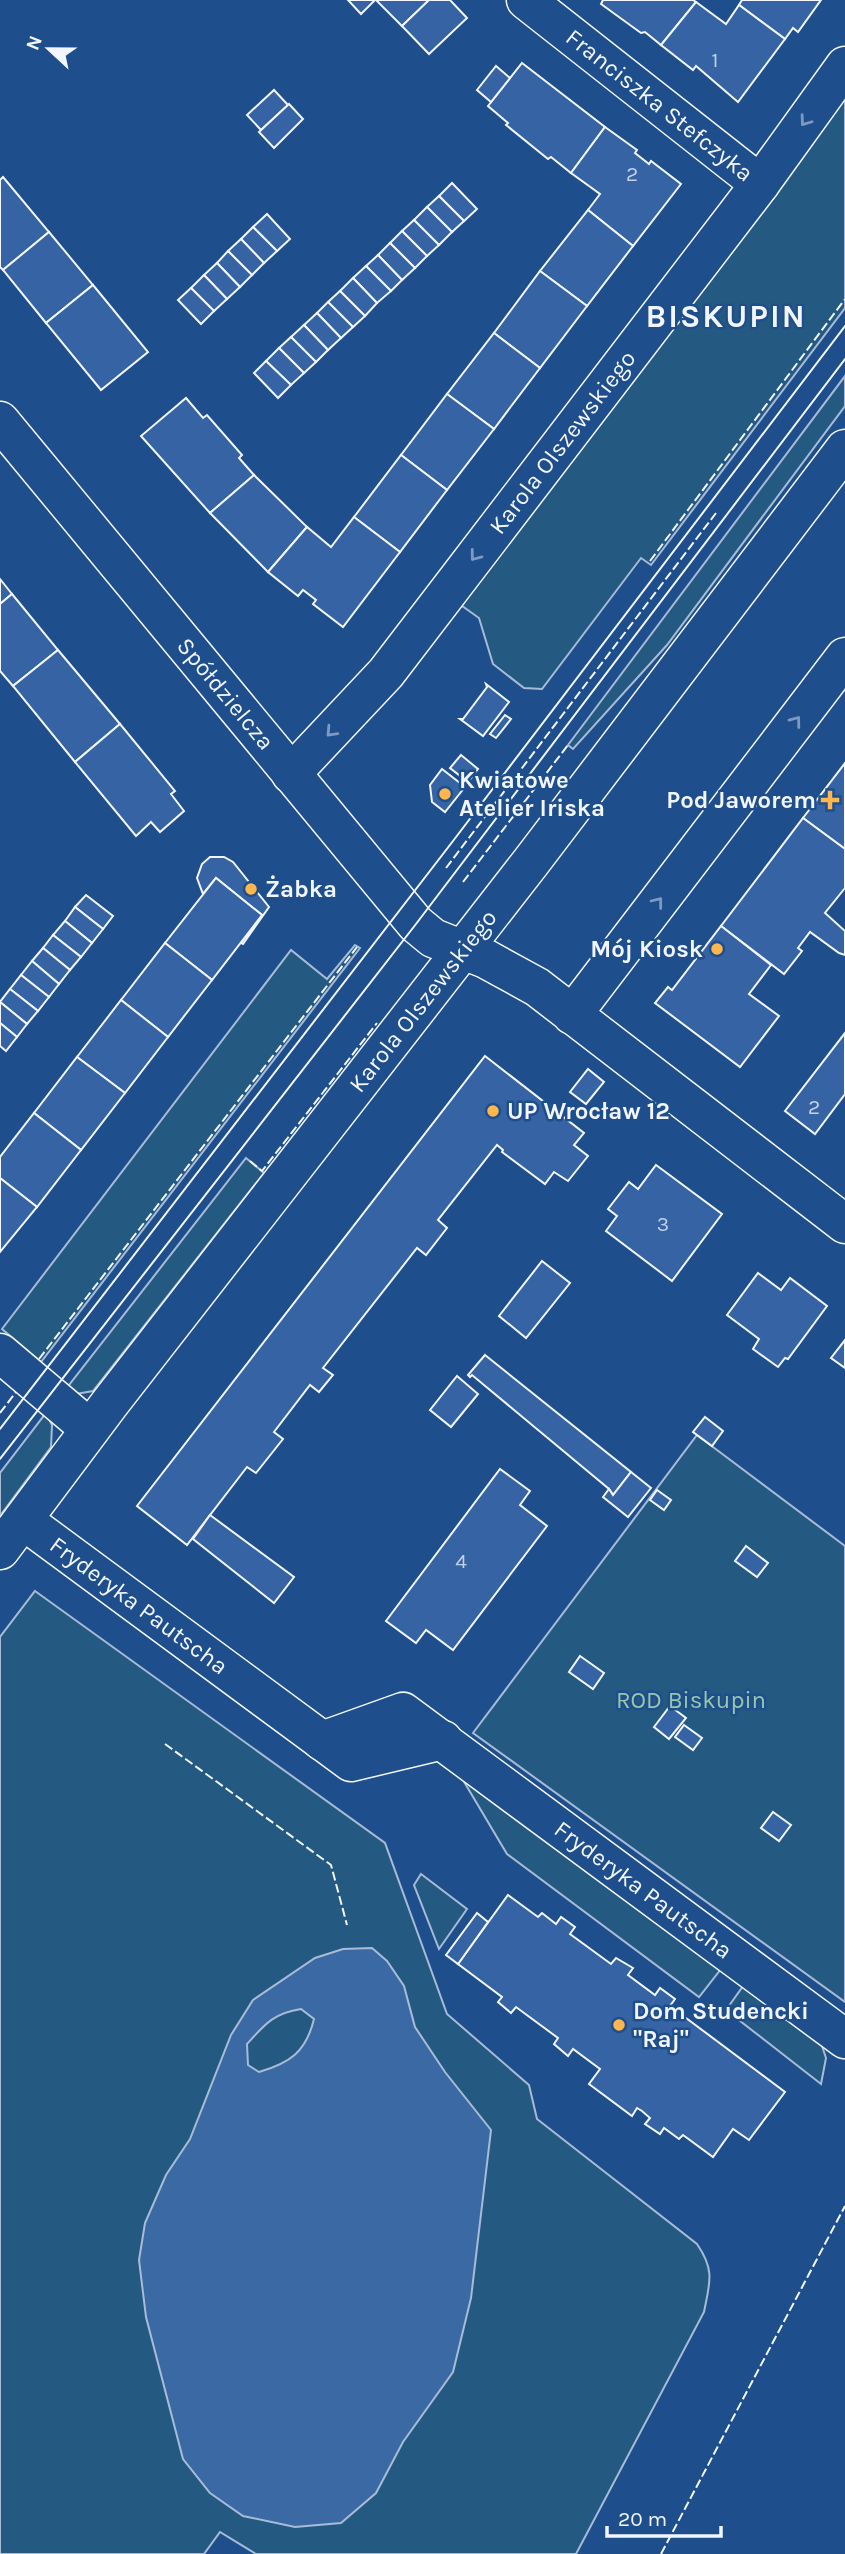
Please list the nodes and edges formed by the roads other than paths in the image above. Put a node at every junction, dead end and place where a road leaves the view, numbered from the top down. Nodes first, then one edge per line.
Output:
1 (526, 0) edge
2 (845, 66) edge
3 (760, 184) junction
4 (0, 421) edge
5 (845, 450) edge
6 (845, 656) edge
7 (292, 774) junction
8 (462, 949) junction
9 (572, 1015) junction
10 (845, 1224) edge
11 (0, 1353) edge
12 (90, 1429) junction
13 (23, 1520) junction
14 (0, 1550) edge
15 (845, 2039) edge

1 - 3 street, Franciszka Stefczyka
2 -> 3 street, Karola Olszewskiego
3 -> 7 street, Karola Olszewskiego
4 - 7 street, Spółdzielcza
5 - 8 street, Karola Olszewskiego
9 -> 6 street
7 - 8 street, Spółdzielcza
8 - 9 street, Spółdzielcza
8 - 12 street, Karola Olszewskiego
9 - 10 street, Spółdzielcza
11 - 12 street
12 - 13 street, Karola Olszewskiego
13 - 14 street, Karola Olszewskiego
13 - 15 street, Fryderyka Pautscha

